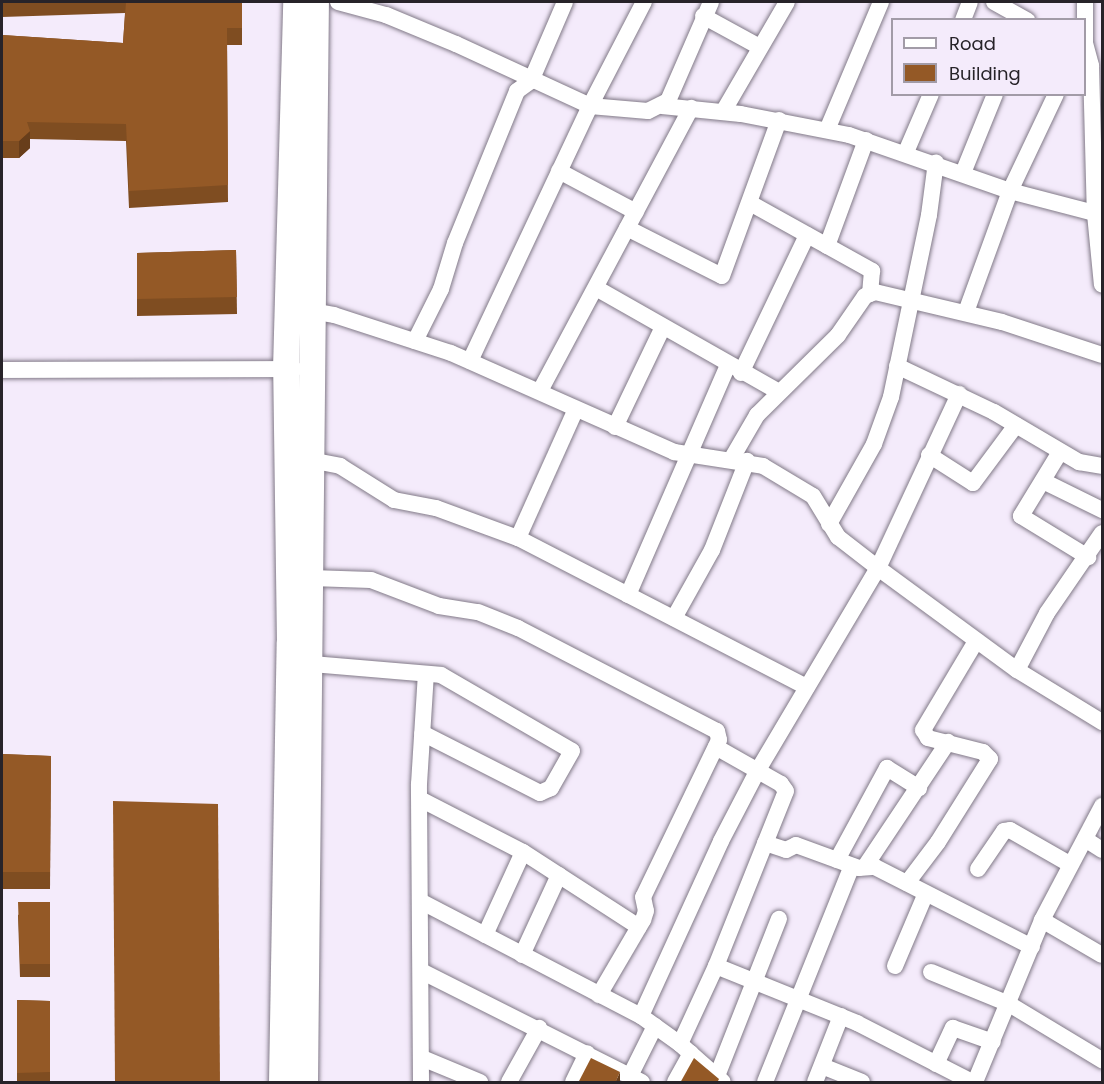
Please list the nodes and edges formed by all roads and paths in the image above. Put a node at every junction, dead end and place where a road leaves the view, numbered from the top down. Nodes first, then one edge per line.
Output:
1 (296, 2) edge
2 (316, 2) edge
3 (338, 2) edge
4 (565, 2) edge
5 (644, 2) edge
6 (787, 2) edge
7 (881, 2) edge
8 (970, 2) edge
9 (994, 2) edge
10 (1085, 2) edge
11 (1100, 2) edge
12 (707, 9) edge
13 (964, 18) edge
14 (1024, 18) edge
15 (1085, 18) edge
16 (758, 46) junction
17 (1086, 50) edge
18 (531, 81) junction
19 (930, 96) edge
20 (994, 96) edge
21 (1055, 96) edge
22 (590, 106) junction
23 (662, 106) junction
24 (691, 108) junction
25 (723, 112) junction
26 (779, 120) junction
27 (827, 130) junction
28 (866, 140) junction
29 (906, 152) junction
30 (1098, 154) edge
31 (936, 162) junction
32 (559, 171) junction
33 (963, 173) junction
34 (1010, 191) junction
35 (750, 203) junction
36 (636, 212) junction
37 (1099, 214) edge
38 (627, 228) junction
39 (807, 235) junction
40 (827, 246) junction
41 (1102, 285) edge
42 (596, 288) junction
43 (870, 294) junction
44 (911, 300) junction
45 (311, 311) junction
46 (966, 312) junction
47 (662, 329) junction
48 (415, 342) junction
49 (1102, 355) edge
50 (470, 361) junction
51 (897, 366) junction
52 (297, 369) junction
53 (735, 369) junction
54 (2, 370) edge
55 (540, 391) junction
56 (779, 392) junction
57 (959, 394) junction
58 (576, 409) junction
59 (1016, 425) junction
60 (615, 427) junction
61 (1060, 452) junction
62 (929, 455) junction
63 (688, 456) junction
64 (310, 460) junction
65 (740, 460) junction
66 (1102, 466) edge
67 (1042, 481) junction
68 (1102, 510) edge
69 (829, 524) junction
70 (1102, 533) edge
71 (518, 538) junction
72 (1088, 557) junction
73 (878, 568) junction
74 (311, 578) junction
75 (628, 595) junction
76 (674, 618) junction
77 (976, 641) junction
78 (311, 664) junction
79 (1017, 670) junction
80 (426, 674) junction
81 (807, 687) junction
82 (1102, 722) edge
83 (422, 733) junction
84 (948, 742) junction
85 (716, 747) junction
86 (758, 770) junction
87 (919, 788) junction
88 (420, 800) junction
89 (1102, 806) edge
90 (1084, 839) junction
91 (765, 843) junction
92 (1102, 850) edge
93 (523, 852) junction
94 (852, 864) junction
95 (1071, 865) junction
96 (978, 869) dead end
97 (559, 875) junction
98 (907, 883) junction
99 (926, 893) junction
100 (422, 902) junction
101 (779, 919) dead end
102 (1042, 920) junction
103 (639, 927) junction
104 (485, 935) junction
105 (1032, 947) junction
106 (522, 955) junction
107 (1102, 955) edge
108 (716, 966) junction
109 (895, 966) dead end
110 (423, 972) junction
111 (931, 972) dead end
112 (756, 982) junction
113 (599, 995) junction
114 (798, 998) junction
115 (1009, 1004) junction
116 (641, 1016) junction
117 (841, 1016) junction
118 (655, 1026) junction
119 (539, 1028) junction
120 (993, 1042) junction
121 (686, 1048) junction
122 (587, 1053) junction
123 (422, 1058) junction
124 (1102, 1060) edge
125 (936, 1064) junction
126 (822, 1066) junction
127 (636, 1079) edge
128 (720, 1079) edge
129 (282, 1083) edge
130 (305, 1083) edge
131 (421, 1083) edge
132 (480, 1083) edge
133 (509, 1083) edge
134 (573, 1083) edge
135 (675, 1083) edge
136 (765, 1083) edge
137 (815, 1083) edge
138 (862, 1083) edge
139 (974, 1083) edge

1 - 52 main road
2 - 45 main road
3 - 18 street
4 - 18 street
5 - 22 street
6 - 16 street
7 - 27 street
8 - 13 street
9 - 14 street
10 - 11 street
10 - 15 street
12 - 16 street
12 - 23 street
16 - 25 street
17 - 30 street
18 - 22 street
18 - 48 street
19 - 29 street
20 - 33 street
21 - 34 street
22 - 23 street
22 - 32 street
23 - 24 street
24 - 25 street
24 - 36 street
25 - 26 street
26 - 27 street
26 - 35 street
27 - 28 street
28 - 29 street
28 - 40 street
29 - 31 street
30 - 37 street
31 - 33 street
31 - 44 street
32 - 36 street
32 - 50 street
33 - 34 street
34 - 37 street
34 - 46 street
35 - 38 street
35 - 39 street
36 - 38 street
37 - 41 street
38 - 42 street
39 - 40 street
39 - 53 street
40 - 43 street
42 - 47 street
42 - 55 street
43 - 44 street
43 - 56 street
44 - 46 street
44 - 51 street
45 - 48 street
45 - 52 main road
46 - 49 street
47 - 53 street
47 - 60 street
48 - 50 street
50 - 55 street
51 - 57 street
51 - 69 street
52 - 54 street
52 - 64 main road
52 - 129 main road
53 - 56 street
53 - 63 street
55 - 58 street
56 - 65 street
57 - 59 street
57 - 62 street
58 - 60 street
58 - 71 street
59 - 61 street
59 - 62 street
60 - 63 street
61 - 66 street
61 - 67 street
62 - 73 street
63 - 65 street
63 - 75 street
64 - 71 street
64 - 74 main road
65 - 69 street
65 - 76 street
67 - 68 street
67 - 72 street
69 - 73 street
70 - 72 street
71 - 75 street
72 - 79 street
73 - 77 street
73 - 81 street
74 - 78 main road
74 - 85 street
75 - 76 street
76 - 81 street
77 - 79 street
77 - 84 street
78 - 80 street
78 - 130 main road
79 - 82 street
80 - 83 street
80 - 83 street
81 - 86 street
83 - 88 street
84 - 87 street
84 - 98 street
85 - 86 street
85 - 103 street
86 - 91 street
86 - 116 street
87 - 94 street
87 - 94 street
88 - 93 street
88 - 100 street
89 - 90 street
90 - 92 street
90 - 95 street
91 - 94 street
91 - 108 street
93 - 97 street
93 - 104 street
94 - 98 street
94 - 114 street
95 - 96 street
95 - 102 street
97 - 103 street
97 - 106 street
98 - 99 street
99 - 105 street
99 - 109 street
100 - 104 street
100 - 110 street
101 - 112 street
102 - 105 street
102 - 107 street
103 - 113 street
104 - 106 street
105 - 115 street
106 - 113 street
108 - 112 street
108 - 121 street
110 - 119 street
110 - 123 street
111 - 115 street
112 - 114 street
112 - 128 street
113 - 116 street
114 - 117 street
114 - 136 street
115 - 120 street
115 - 124 street
116 - 118 street
117 - 125 street
117 - 126 street
118 - 121 street
118 - 127 street
119 - 122 street
119 - 133 street
120 - 125 street
120 - 139 street
121 - 128 street
121 - 135 street
122 - 127 street
122 - 134 street
123 - 131 street
123 - 132 street
125 - 139 street
126 - 137 street
126 - 138 street

